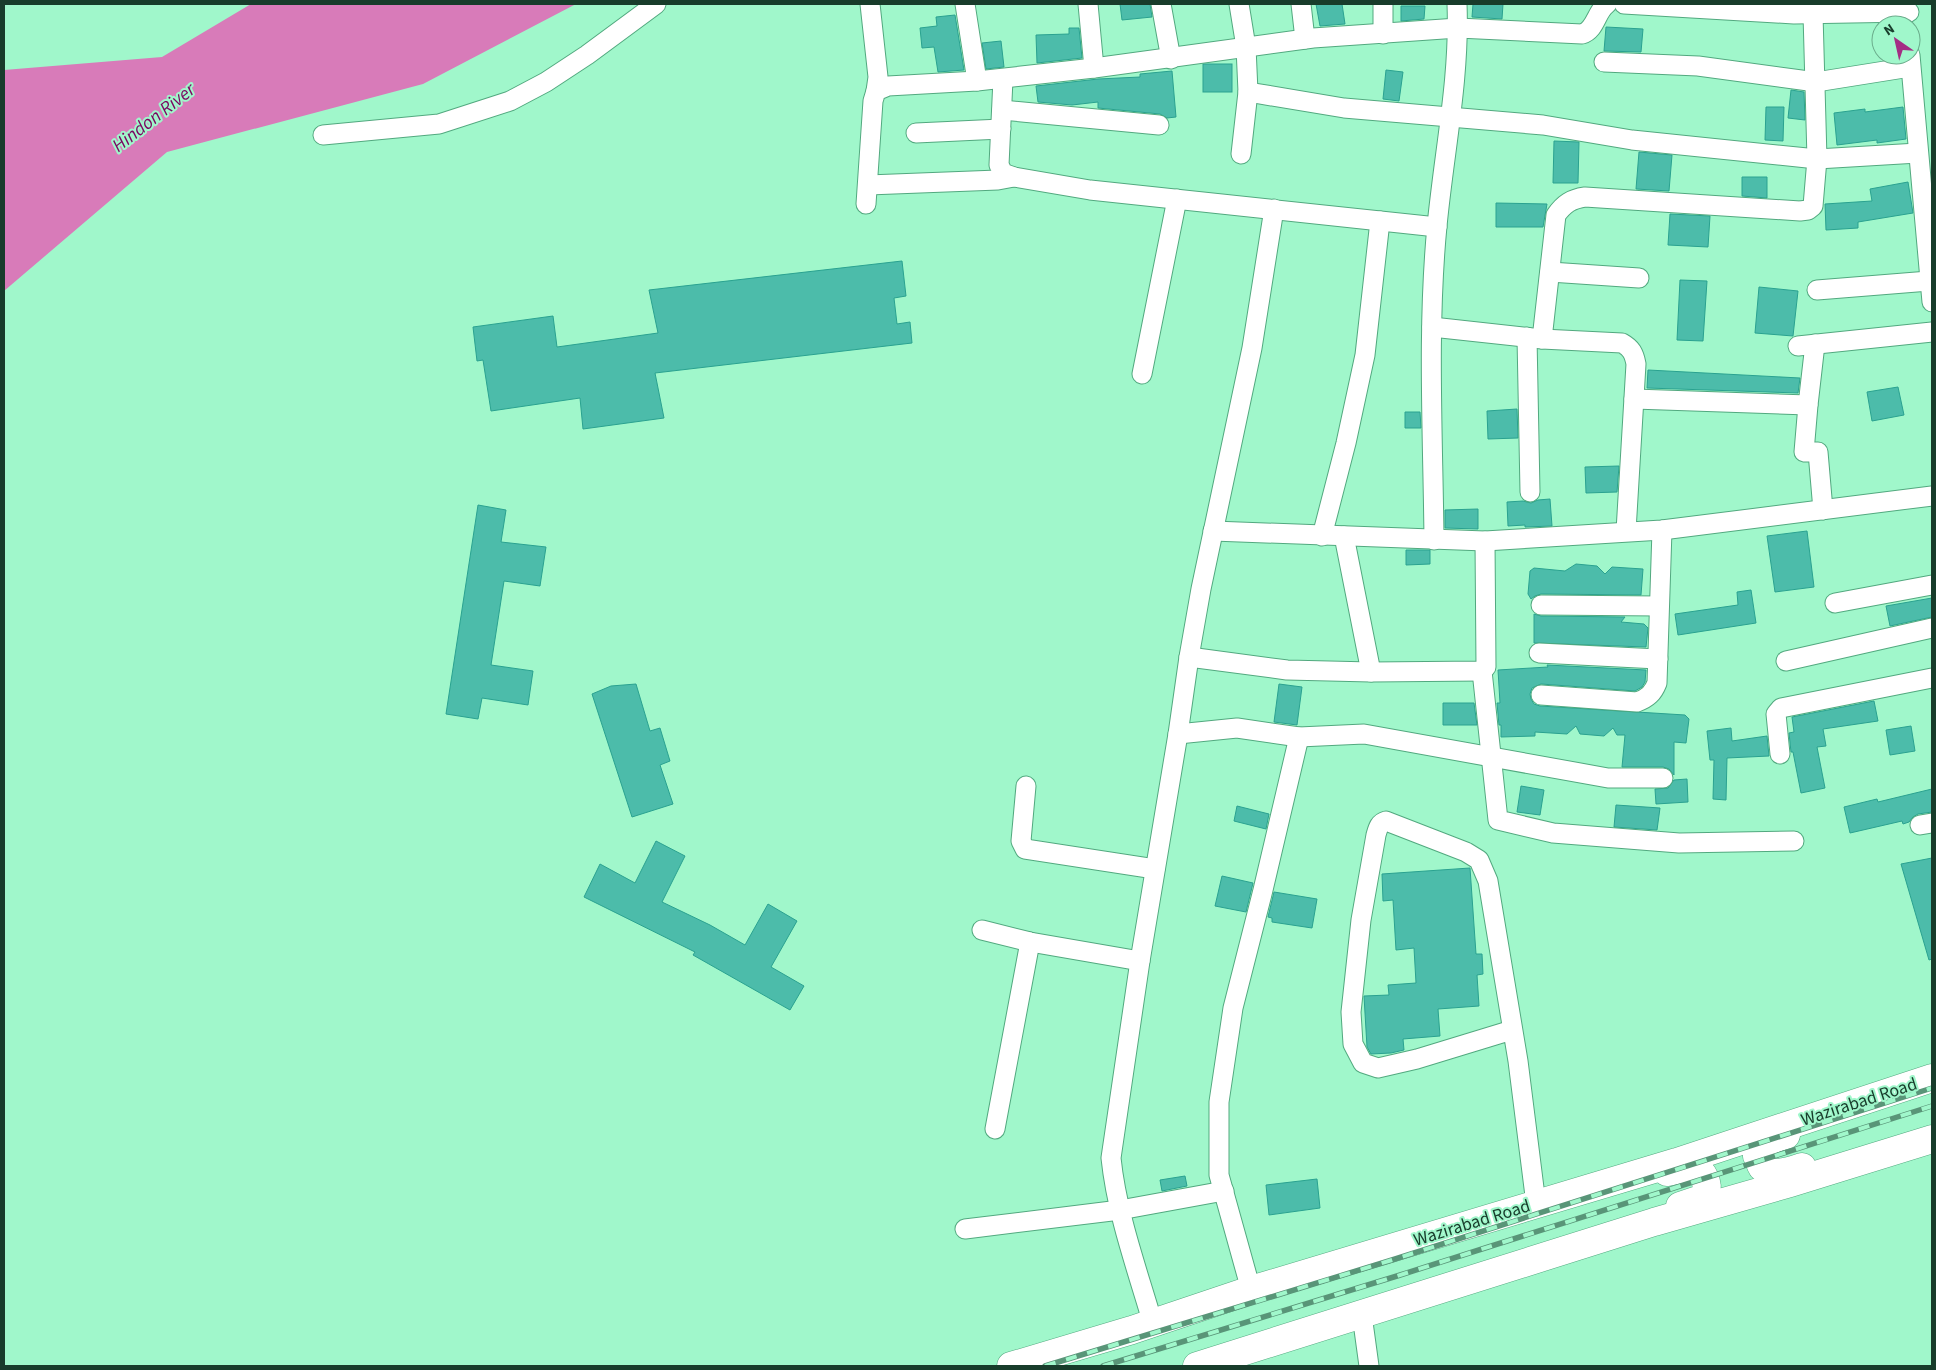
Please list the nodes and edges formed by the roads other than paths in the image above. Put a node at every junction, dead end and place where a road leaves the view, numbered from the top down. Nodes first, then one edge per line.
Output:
1 (656, 4) edge
2 (870, 4) edge
3 (965, 4) edge
4 (1088, 4) edge
5 (1161, 4) edge
6 (1239, 4) edge
7 (1301, 4) edge
8 (1382, 4) edge
9 (1457, 4) edge
10 (1607, 4) edge
11 (1624, 4) edge
12 (1819, 10) edge
13 (1909, 14) edge
14 (1458, 28) junction
15 (1383, 34) junction
16 (1305, 40) junction
17 (1246, 47) junction
18 (1171, 59) junction
19 (1604, 62) dead end
20 (1892, 65) edge
21 (1910, 65) edge
22 (1094, 68) junction
23 (1003, 79) junction
24 (977, 81) junction
25 (1816, 82) junction
26 (876, 91) junction
27 (1248, 92) junction
28 (1002, 110) junction
29 (1451, 117) junction
30 (1159, 125) dead end
31 (1001, 129) junction
32 (916, 133) dead end
33 (323, 135) dead end
34 (1918, 153) junction
35 (1241, 154) dead end
36 (1817, 159) junction
37 (1014, 177) junction
38 (868, 185) junction
39 (1177, 199) junction
40 (866, 204) dead end
41 (1274, 210) junction
42 (1380, 221) junction
43 (1437, 227) junction
44 (1550, 272) junction
45 (1639, 278) dead end
46 (1930, 280) junction
47 (1817, 290) dead end
48 (1932, 302) edge
49 (1432, 327) junction
50 (1932, 332) edge
51 (1534, 338) junction
52 (1142, 374) dead end
53 (1634, 399) junction
54 (1808, 405) junction
55 (1530, 492) dead end
56 (1932, 496) edge
57 (1822, 510) junction
58 (1662, 530) junction
59 (1213, 531) junction
60 (1626, 531) junction
61 (1322, 536) junction
62 (1344, 536) junction
63 (1434, 540) junction
64 (1485, 541) junction
65 (1932, 584) edge
66 (1835, 603) dead end
67 (1541, 605) dead end
68 (1660, 606) junction
69 (1932, 628) edge
70 (1539, 653) dead end
71 (1189, 657) junction
72 (1658, 659) junction
73 (1786, 661) dead end
74 (1482, 671) junction
75 (1371, 672) junction
76 (1932, 678) edge
77 (1541, 695) dead end
78 (1178, 734) junction
79 (1298, 737) junction
80 (1780, 754) dead end
81 (1492, 756) junction
82 (1663, 778) dead end
83 (1026, 786) dead end
84 (1794, 841) dead end
85 (1155, 869) junction
86 (982, 930) dead end
87 (1030, 942) junction
88 (1140, 961) junction
89 (1512, 1030) junction
90 (1932, 1078) edge
91 (1813, 1118) junction
92 (995, 1129) dead end
93 (1932, 1139) edge
94 (1836, 1169) junction
95 (1645, 1171) junction
96 (1224, 1191) junction
97 (1536, 1204) junction
98 (1120, 1210) junction
99 (1654, 1222) junction
100 (965, 1229) dead end
101 (1251, 1290) junction
102 (1362, 1315) junction
103 (1153, 1324) junction
104 (1011, 1366) edge
105 (1197, 1366) edge
106 (1370, 1366) edge

1 - 33 street
2 - 26 street
3 - 24 street
4 - 22 street
5 - 18 street
6 - 17 street
7 - 16 street
8 - 15 street
9 - 14 street
10 - 14 street
11 - 12 street
12 - 13 street
12 - 25 street
14 - 15 street
14 - 29 street
15 - 16 street
16 - 17 street
17 - 18 street
17 - 27 street
18 - 22 street
19 - 25 street
20 - 25 street
21 - 34 street
22 - 23 street
23 - 24 street
23 - 28 street
24 - 26 street
25 - 36 street
26 - 38 street
27 - 29 street
27 - 35 street
28 - 30 street
28 - 31 street
29 - 36 street
29 - 43 street
31 - 32 street
31 - 37 street
34 - 36 street
34 - 46 street
36 - 44 street
37 - 38 street
37 - 39 street
38 - 40 street
39 - 41 street
39 - 52 street
41 - 42 street
41 - 59 street
42 - 43 street
42 - 61 street
43 - 49 street
44 - 45 street
44 - 51 street
46 - 47 street
46 - 48 street
49 - 51 street
49 - 63 street
50 - 54 street
51 - 53 street
51 - 55 street
53 - 54 street
53 - 60 street
54 - 57 street
56 - 57 street
57 - 58 street
58 - 60 street
58 - 68 street
59 - 61 street
59 - 71 street
60 - 64 street
61 - 62 street
62 - 63 street
62 - 75 street
63 - 64 street
64 - 74 street
65 - 66 street
67 - 68 street
68 - 72 street
69 - 73 street
70 - 72 street
71 - 75 street
71 - 78 street
72 - 77 street
74 - 75 street
74 - 81 street
76 - 80 street
78 - 79 street
78 - 85 street
79 - 81 street
79 - 96 street
81 - 82 street
81 - 84 street
83 - 85 street
85 - 88 street
86 - 87 street
87 - 88 street
87 - 92 street
88 - 98 street
89 - 89 street
89 - 97 street
90 - 91 highway, Wazirabad Road
91 - 94 highway
91 - 95 highway, Wazirabad Road
93 - 94 highway
94 - 99 highway
95 - 97 highway, Wazirabad Road
95 - 99 highway
96 - 98 street
96 - 101 street
97 - 101 highway, Wazirabad Road
98 - 100 street
98 - 103 street
99 - 102 highway
101 - 103 highway, Wazirabad Road
102 - 105 highway
102 - 106 street
103 - 104 highway, Wazirabad Road

